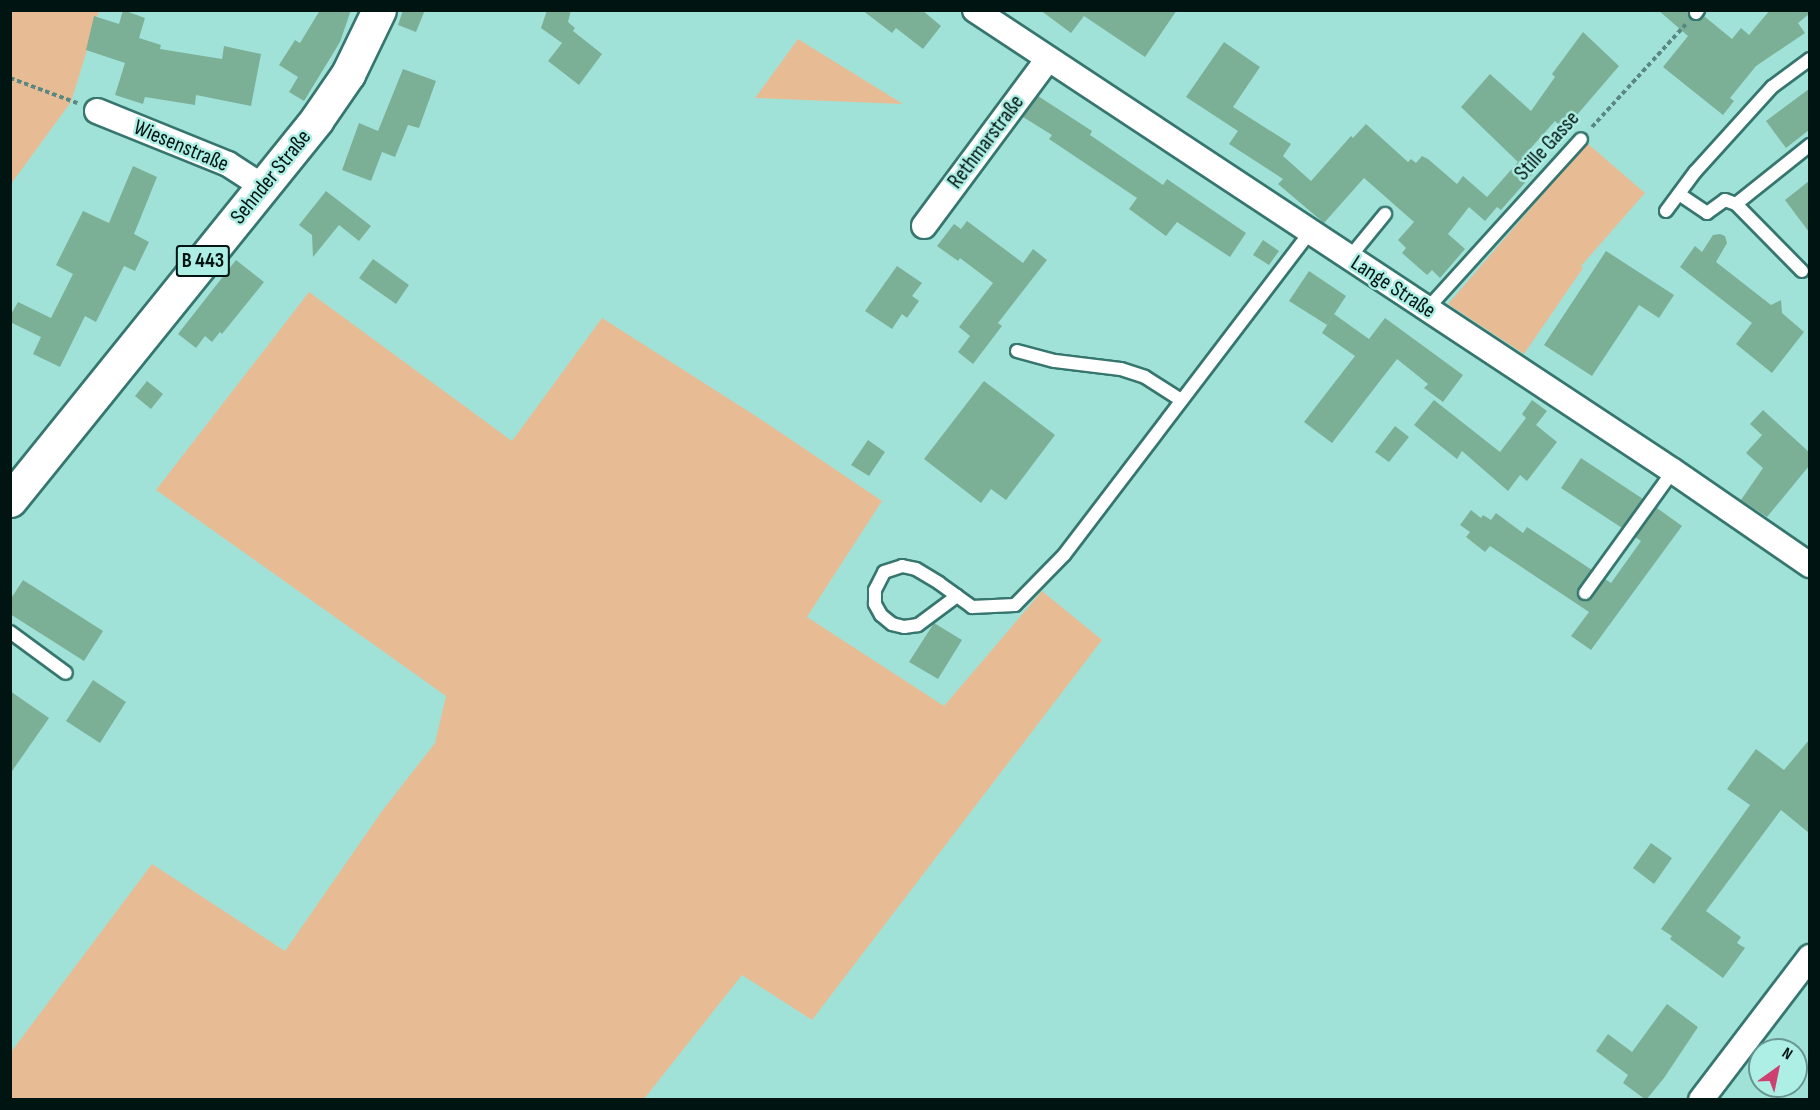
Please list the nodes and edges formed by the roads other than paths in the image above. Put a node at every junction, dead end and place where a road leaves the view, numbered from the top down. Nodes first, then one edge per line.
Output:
1 (379, 10) edge
2 (975, 10) edge
3 (1809, 58) edge
4 (1048, 59) junction
5 (97, 111) road end
6 (1581, 139) road end
7 (1809, 145) edge
8 (262, 186) junction
9 (1679, 194) junction
10 (1736, 204) junction
11 (1666, 211) dead end
12 (1385, 214) dead end
13 (924, 226) dead end
14 (1310, 232) junction
15 (1349, 258) junction
16 (1802, 271) dead end
17 (1427, 309) junction
18 (1017, 351) dead end
19 (1181, 400) junction
20 (1673, 471) junction
21 (10, 500) edge
22 (1808, 560) edge
23 (1585, 593) dead end
24 (957, 596) junction
25 (10, 632) edge
26 (66, 673) dead end
27 (1809, 957) edge
28 (1701, 1100) edge

1 - 8 main road, Sehnder Straße / B 443
2 - 4 street, Lange Straße
3 - 9 lane
4 - 13 street, Rethmarstraße
4 - 14 street, Lange Straße
5 - 8 street, Wiesenstraße
6 - 17 lane, Stille Gasse
7 - 10 lane
8 - 21 main road, Sehnder Straße / B 443
9 - 10 lane
9 - 11 lane
10 - 16 lane
12 - 15 lane
14 - 15 street, Lange Straße
14 - 19 lane
15 - 17 street, Lange Straße
17 - 20 street, Lange Straße
18 - 19 lane
19 - 24 lane
20 - 22 street, Lange Straße
20 - 23 lane
24 - 24 lane
25 - 26 lane
27 - 28 street

